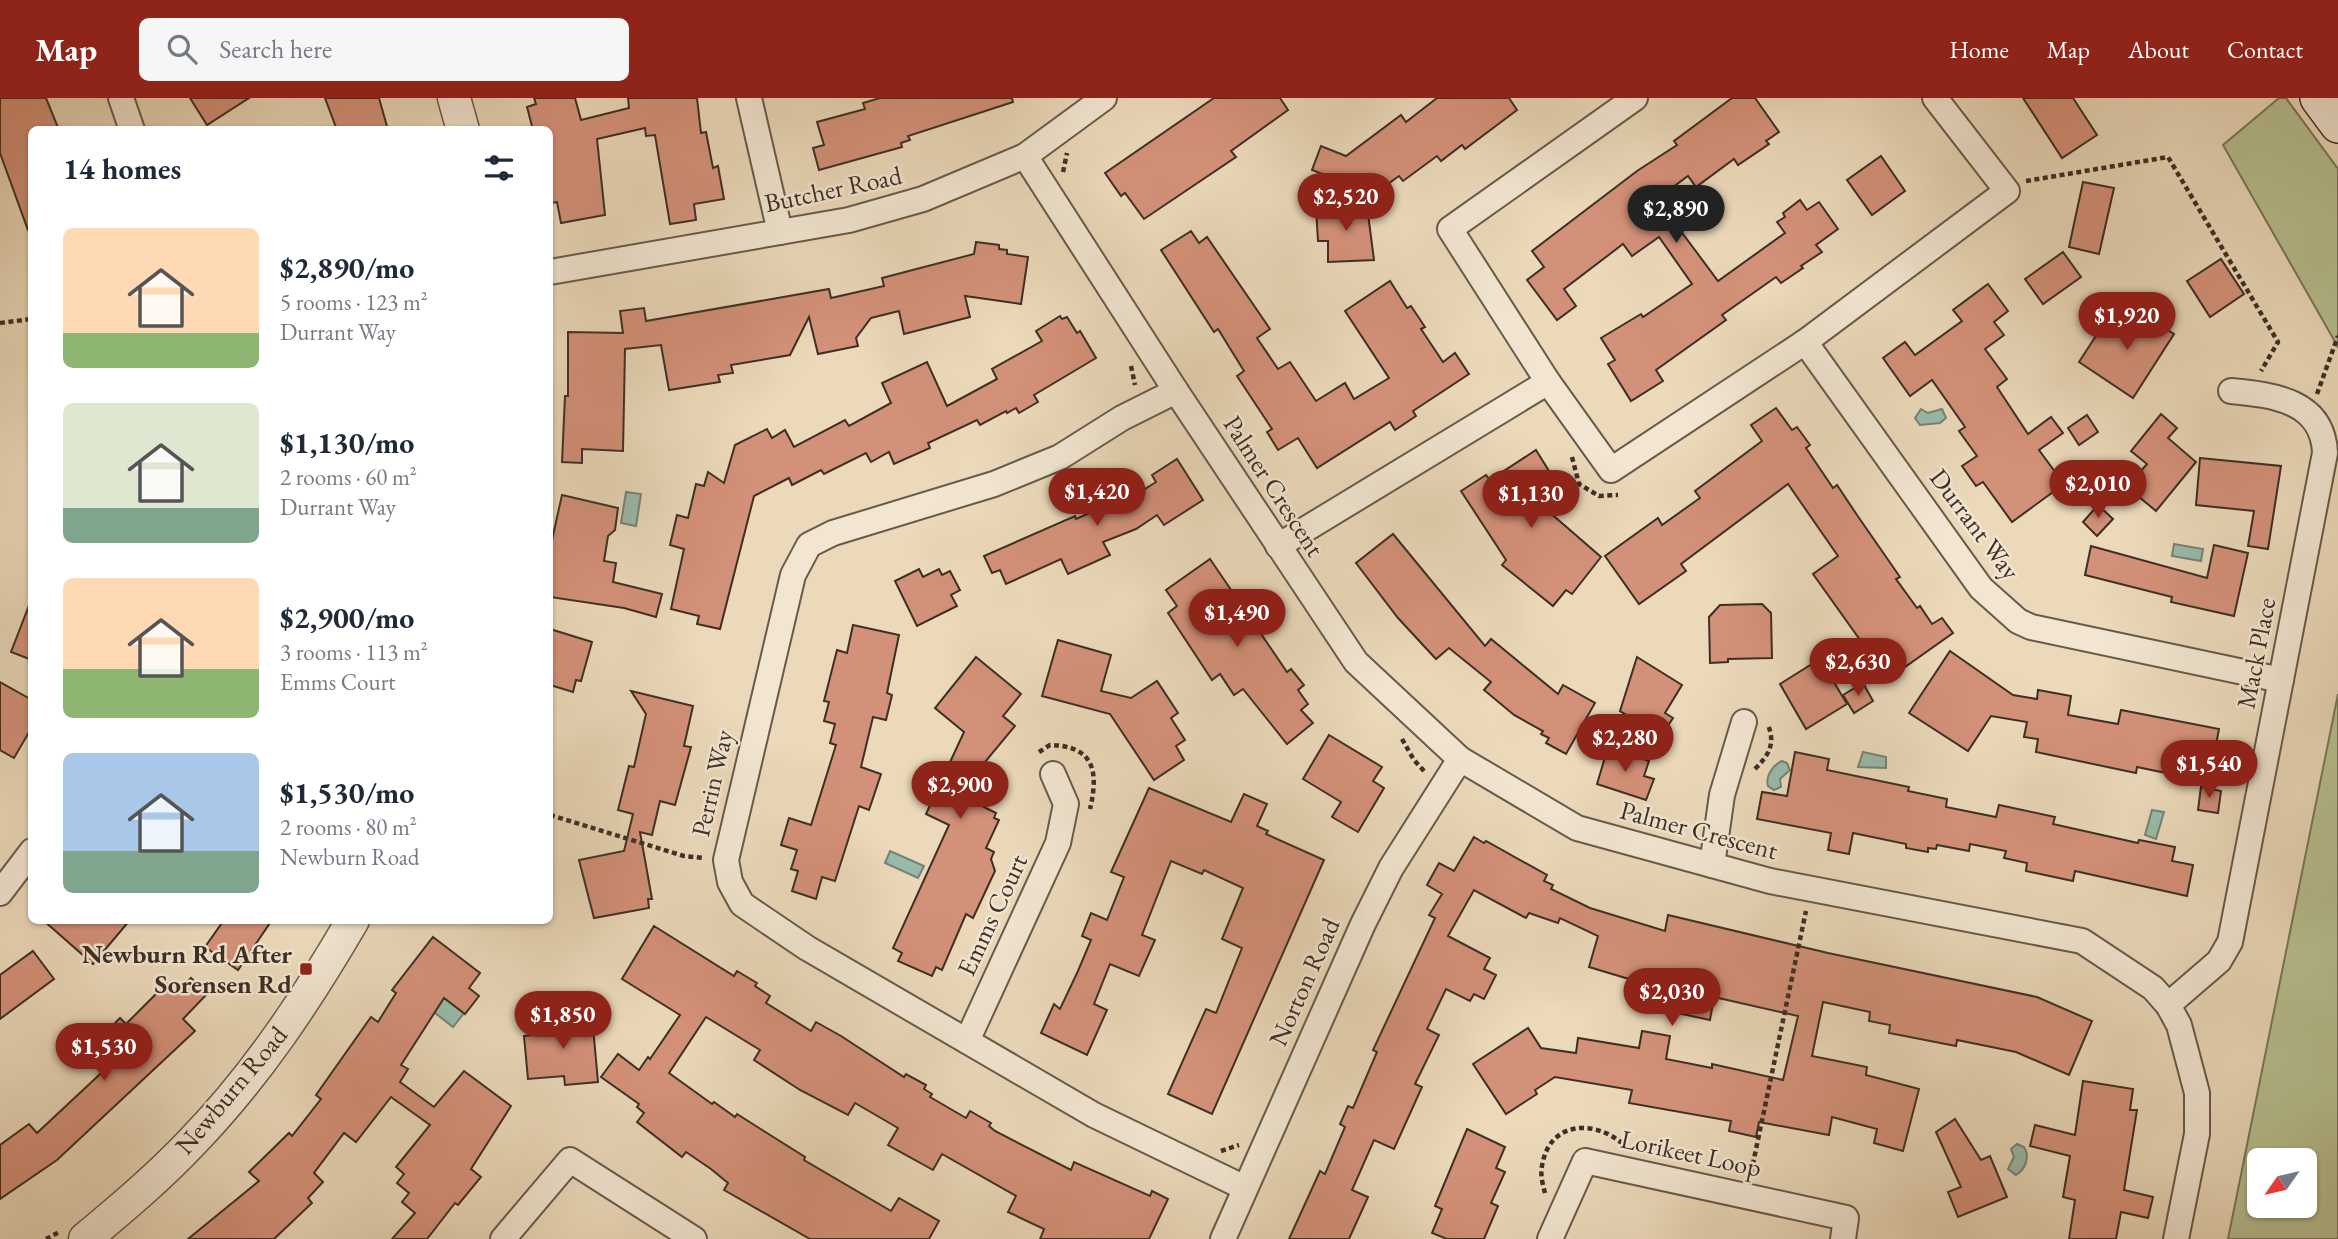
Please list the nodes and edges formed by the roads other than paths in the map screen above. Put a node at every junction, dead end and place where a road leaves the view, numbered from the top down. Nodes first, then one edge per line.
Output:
1 (121, 98) edge
2 (454, 98) edge
3 (749, 98) edge
4 (1104, 98) edge
5 (1635, 98) edge
6 (1935, 98) edge
7 (2318, 98) edge
8 (2338, 125) edge
9 (131, 126) edge
10 (462, 126) edge
11 (1025, 156) junction
12 (780, 232) junction
13 (553, 271) edge
14 (1805, 342) junction
15 (1548, 382) junction
16 (1176, 391) junction
17 (2231, 391) dead end
18 (1278, 546) junction
19 (2281, 680) junction
20 (1744, 722) road end
21 (1460, 759) junction
22 (1053, 774) dead end
23 (28, 856) edge
24 (1712, 865) junction
25 (0, 893) edge
26 (351, 924) edge
27 (2168, 1004) junction
28 (967, 1041) junction
29 (1243, 1187) junction
30 (85, 1239) edge
31 (503, 1239) edge
32 (694, 1239) edge
33 (1223, 1239) edge
34 (1550, 1239) edge
35 (1843, 1239) edge
36 (2176, 1239) edge

1 - 9 street
2 - 10 street
3 - 12 street
4 - 11 street, Butcher Road
5 - 15 street
6 - 14 street
7 - 8 main road
11 - 12 street, Butcher Road
11 - 16 street, Palmer Crescent
12 - 13 street, Butcher Road
14 - 15 street
14 - 19 street, Durrant Way
15 - 18 street
16 - 18 street, Palmer Crescent
16 - 28 street, Perrin Way
17 - 19 street, Mack Place
18 - 21 street, Palmer Crescent
19 - 27 street, Mack Place
20 - 24 street
21 - 24 street, Palmer Crescent
21 - 29 street, Norton Road
22 - 28 street, Emms Court
23 - 25 street
24 - 27 street, Palmer Crescent
26 - 30 street, Newburn Road
27 - 36 street, Palmer Crescent
28 - 29 street, Perrin Way
29 - 33 street, Norton Road
31 - 32 street
34 - 35 street, Lorikeet Loop

